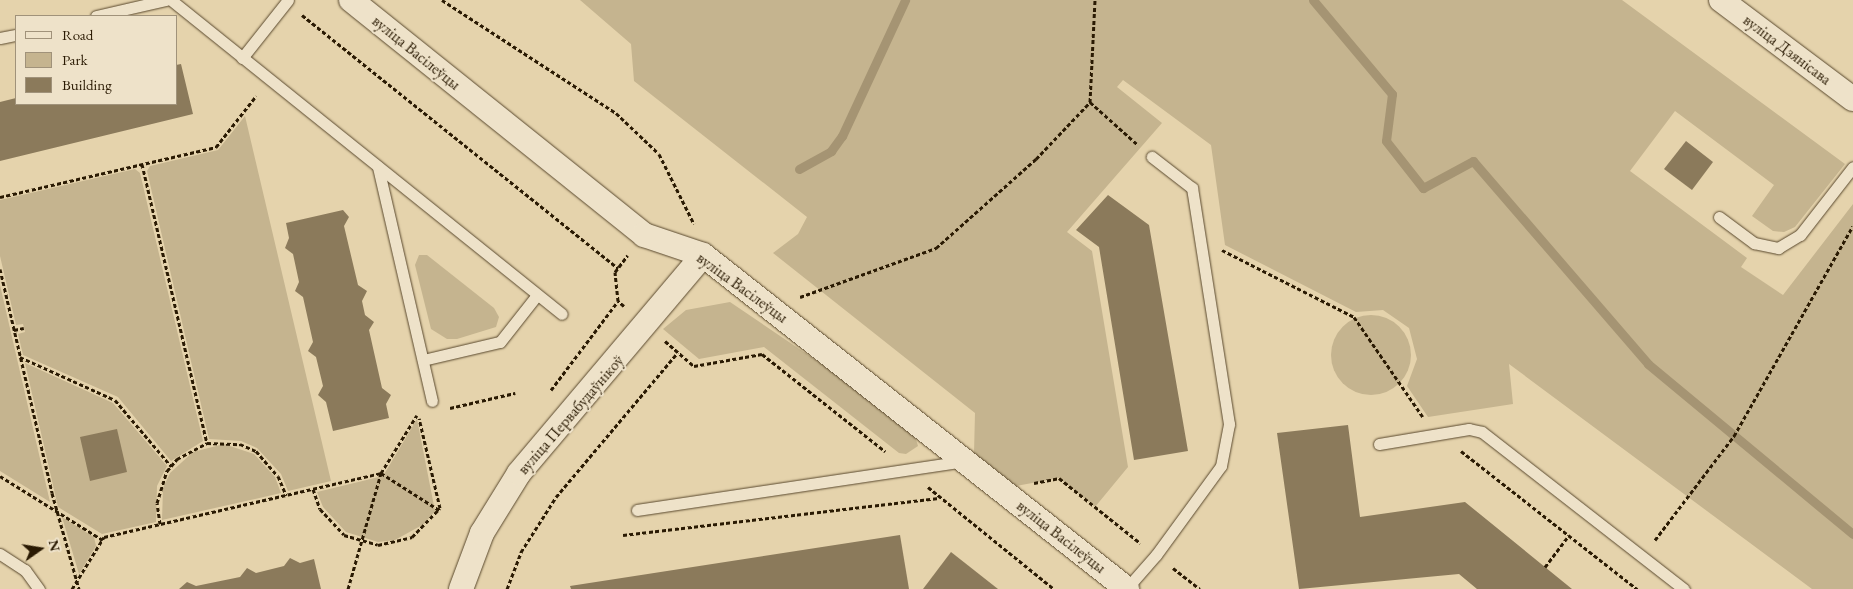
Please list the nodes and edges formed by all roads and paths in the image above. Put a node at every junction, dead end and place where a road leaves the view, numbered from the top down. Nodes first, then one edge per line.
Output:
1 (166, 0) edge
2 (171, 0) edge
3 (351, 0) edge
4 (442, 0) edge
5 (1095, 0) edge
6 (1720, 0) edge
7 (287, 1) edge
8 (100, 15) edge
9 (15, 35) edge
10 (0, 38) edge
11 (242, 58) junction
12 (252, 88) dead end
13 (259, 93) junction
14 (266, 99) dead end
15 (1853, 99) edge
16 (1090, 102) junction
17 (1152, 158) joint
18 (142, 164) junction
19 (378, 167) junction
20 (1853, 167) edge
21 (0, 197) edge
22 (1719, 217) dead end
23 (1853, 226) edge
24 (703, 255) junction
25 (618, 268) dead end
26 (0, 269) edge
27 (538, 295) junction
28 (770, 306) junction
29 (562, 314) dead end
30 (24, 328) dead end
31 (14, 330) junction
32 (20, 357) junction
33 (423, 360) junction
34 (432, 401) dead end
35 (417, 405) dead end
36 (207, 443) junction
37 (1379, 444) dead end
38 (964, 462) junction
39 (172, 466) junction
40 (910, 470) junction
41 (381, 473) junction
42 (0, 476) edge
43 (313, 489) junction
44 (1000, 489) junction
45 (286, 495) junction
46 (939, 498) junction
47 (439, 510) junction
48 (637, 510) dead end
49 (57, 511) junction
50 (160, 524) junction
51 (623, 535) dead end
52 (1569, 535) dead end
53 (103, 540) junction
54 (361, 542) junction
55 (0, 554) edge
56 (1156, 555) junction
57 (1642, 556) junction
58 (1545, 567) dead end
59 (78, 581) junction
60 (39, 589) edge
61 (72, 589) edge
62 (79, 589) edge
63 (348, 589) edge
64 (462, 589) edge
65 (507, 589) edge
66 (1054, 589) edge
67 (1127, 589) edge
68 (1200, 589) edge
69 (1684, 589) edge

1 - 8 lane
2 - 11 lane
3 - 24 street, вуліца Васілеўцы
4 - 24 path
5 - 16 path
6 - 15 street, вуліца Дзянісава
7 - 11 lane
7 - 25 path
9 - 10 lane
11 - 19 lane
12 - 13 path
13 - 14 path
13 - 18 path
16 - 17 path
16 - 28 path
17 - 56 lane
18 - 21 path
18 - 36 path
19 - 27 lane
19 - 33 lane
20 - 22 lane
23 - 57 path
24 - 28 street, вуліца Васілеўцы
24 - 64 street, вуліца Первабудаўнікоў
26 - 31 path
27 - 29 lane
27 - 33 lane
28 - 38 street, вуліца Васілеўцы
30 - 31 path
31 - 32 path
32 - 39 path
32 - 49 path
33 - 34 lane
35 - 47 path
36 - 39 path
36 - 45 path
37 - 57 lane
38 - 40 lane
38 - 44 street, вуліца Васілеўцы
39 - 50 path
40 - 46 path
40 - 48 lane
40 - 65 path
41 - 43 path
41 - 47 path
41 - 54 path
42 - 49 path
43 - 45 path
43 - 54 path
44 - 56 path
44 - 67 street, вуліца Васілеўцы
45 - 50 path
46 - 51 path
46 - 66 path
47 - 54 path
49 - 53 path
49 - 59 path
50 - 53 path
52 - 58 path
53 - 59 path
54 - 63 path
55 - 60 lane
56 - 67 lane
56 - 68 path
57 - 69 lane
59 - 61 path
59 - 62 path

